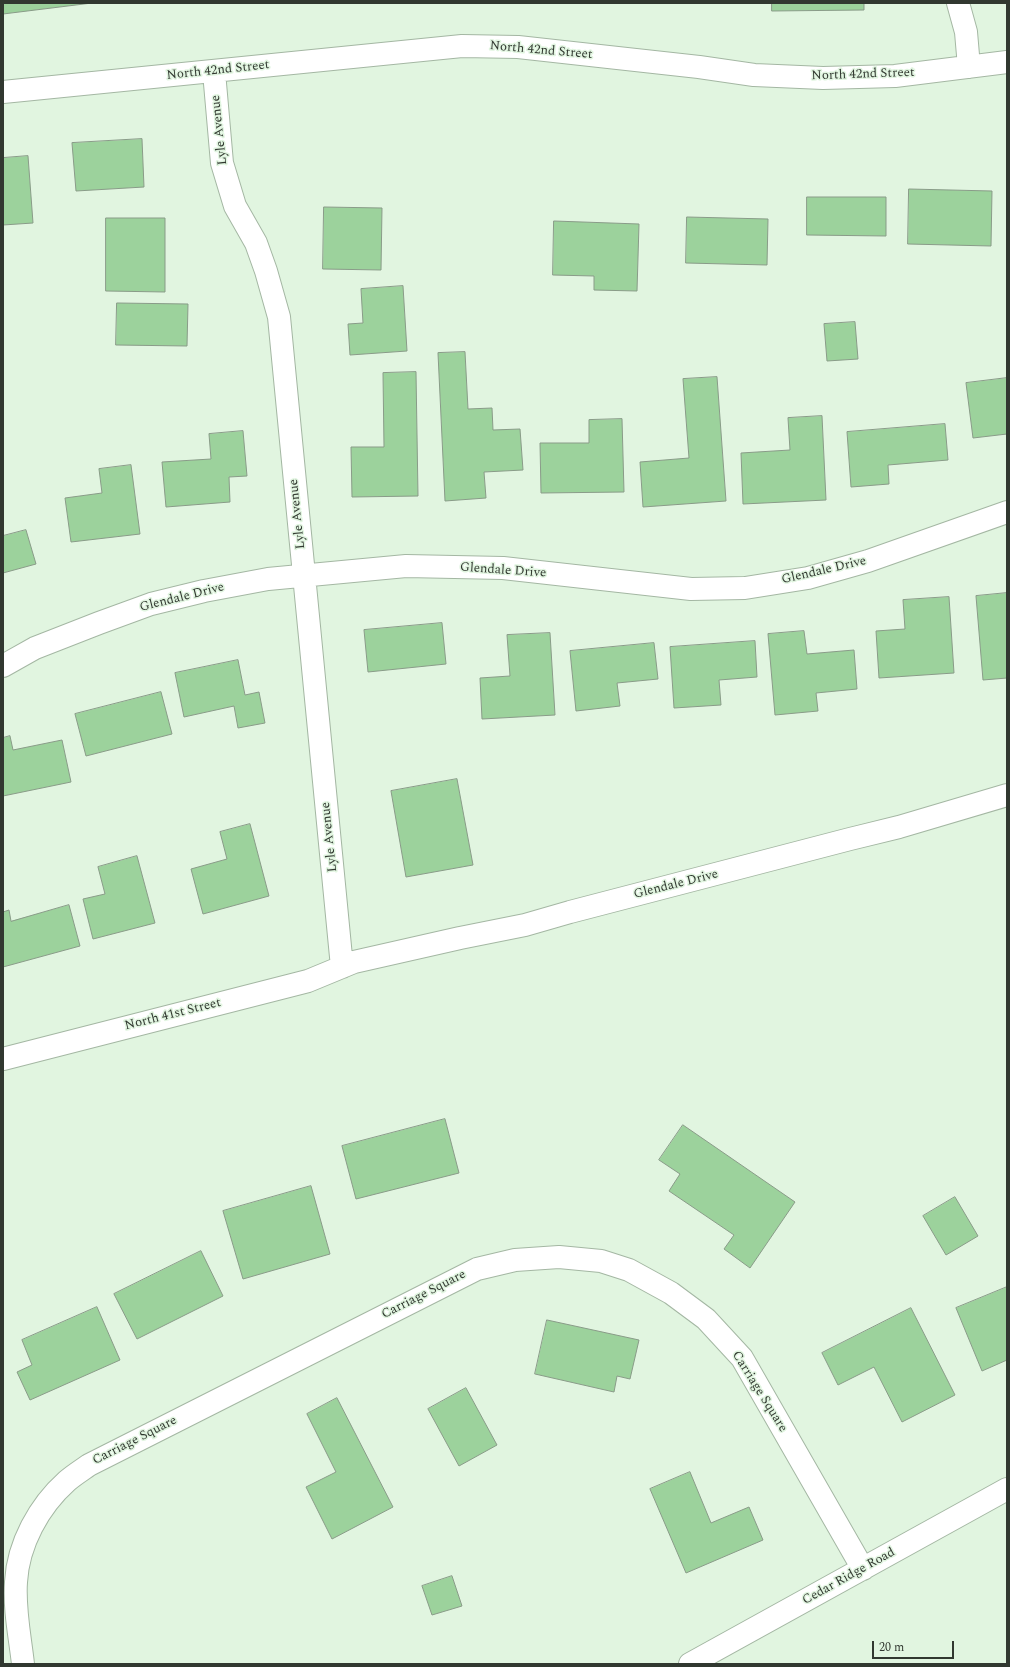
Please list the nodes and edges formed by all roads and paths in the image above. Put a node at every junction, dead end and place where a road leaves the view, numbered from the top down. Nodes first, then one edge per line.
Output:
1 (958, 3) edge
2 (1007, 62) edge
3 (969, 67) junction
4 (214, 72) junction
5 (3, 92) edge
6 (1007, 512) edge
7 (304, 576) junction
8 (3, 666) edge
9 (1007, 795) edge
10 (342, 967) junction
11 (3, 1059) edge
12 (1007, 1489) edge
13 (863, 1569) junction
14 (23, 1664) edge
15 (690, 1664) edge

1 - 3 street
2 - 3 street, North 42nd Street
3 - 4 street, North 42nd Street
4 - 5 street, North 42nd Street
4 - 7 street, Lyle Avenue
6 - 7 street, Glendale Drive
7 - 8 street, Glendale Drive
7 - 10 street, Lyle Avenue
9 - 10 street, Glendale Drive
10 - 11 street, North 41st Street
12 - 13 street, Cedar Ridge Road
13 - 14 street, Carriage Square
13 - 15 street, Cedar Ridge Road

